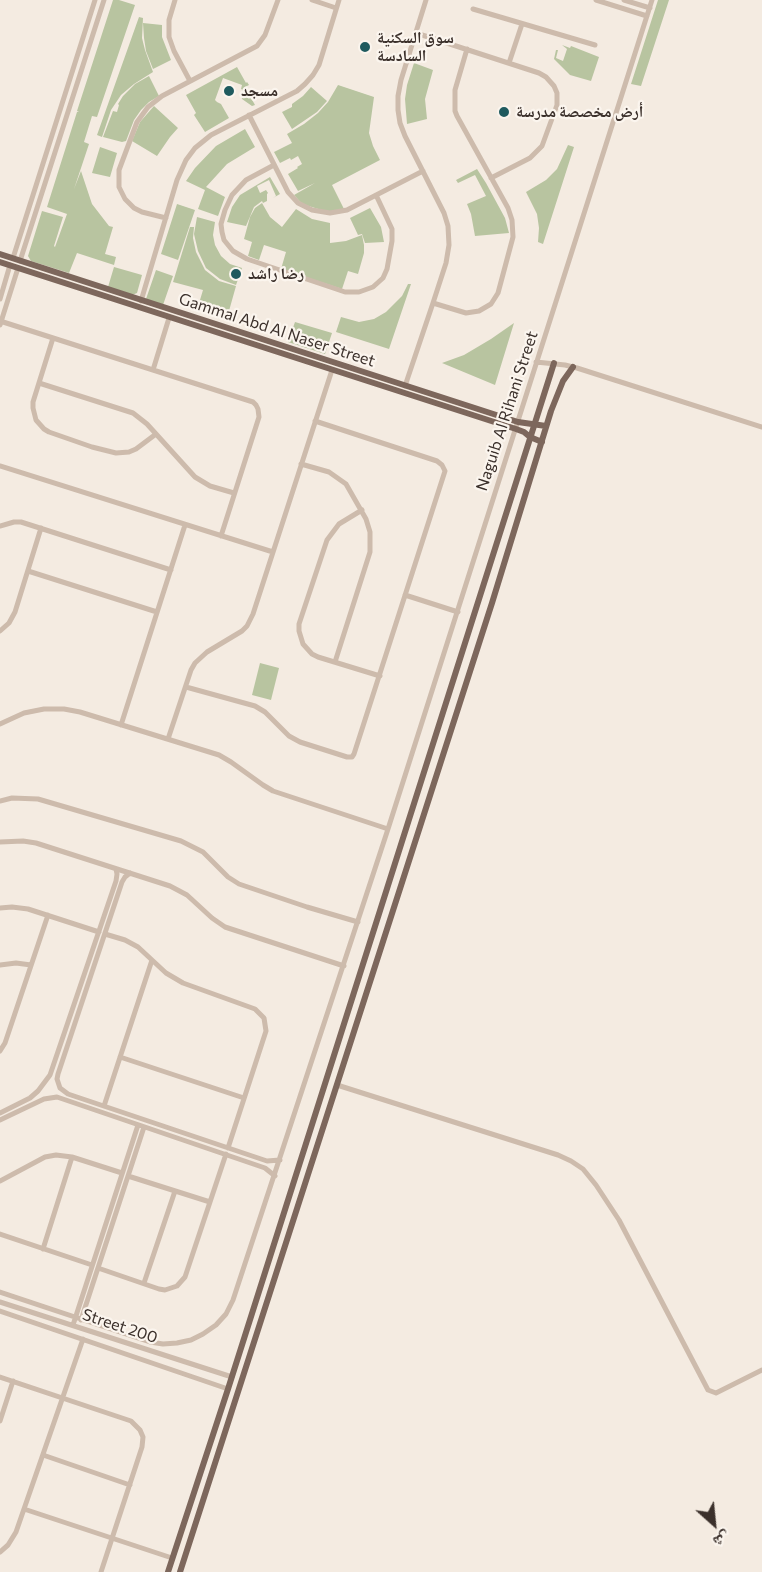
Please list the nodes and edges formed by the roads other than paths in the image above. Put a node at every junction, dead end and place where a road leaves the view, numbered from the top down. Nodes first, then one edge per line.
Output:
1 (95, 0) edge
2 (104, 0) edge
3 (175, 0) edge
4 (278, 0) edge
5 (312, 0) edge
6 (339, 0) edge
7 (426, 0) edge
8 (596, 0) edge
9 (624, 0) edge
10 (652, 0) edge
11 (336, 8) junction
12 (650, 8) junction
13 (473, 9) dead end
14 (647, 16) junction
15 (522, 24) junction
16 (416, 33) junction
17 (595, 45) dead end
18 (467, 50) junction
19 (509, 63) junction
20 (190, 81) junction
21 (249, 115) junction
22 (274, 165) junction
23 (423, 171) junction
24 (491, 178) junction
25 (376, 195) junction
26 (166, 218) junction
27 (0, 254) edge
28 (0, 262) edge
29 (12, 262) junction
30 (19, 264) junction
31 (92, 289) junction
32 (0, 299) edge
33 (141, 301) junction
34 (433, 303) junction
35 (169, 318) junction
36 (0, 323) edge
37 (53, 338) junction
38 (536, 362) junction
39 (554, 363) junction
40 (573, 367) junction
41 (153, 370) junction
42 (332, 370) junction
43 (39, 383) junction
44 (405, 386) junction
45 (480, 414) junction
46 (315, 421) junction
47 (534, 424) junction
48 (517, 426) junction
49 (546, 426) junction
50 (762, 427) edge
51 (156, 434) junction
52 (530, 437) junction
53 (542, 442) junction
54 (302, 464) junction
55 (0, 466) edge
56 (234, 493) junction
57 (362, 510) junction
58 (185, 525) junction
59 (0, 526) edge
60 (41, 528) junction
61 (221, 536) junction
62 (273, 552) junction
63 (171, 570) junction
64 (28, 571) junction
65 (405, 595) junction
66 (157, 612) junction
67 (458, 612) junction
68 (0, 631) edge
69 (335, 662) junction
70 (380, 676) junction
71 (186, 687) junction
72 (0, 724) edge
73 (121, 725) junction
74 (168, 739) junction
75 (0, 801) edge
76 (388, 830) junction
77 (0, 842) edge
78 (116, 868) junction
79 (130, 873) junction
80 (0, 908) edge
81 (48, 915) junction
82 (358, 922) junction
83 (102, 933) junction
84 (152, 960) junction
85 (0, 965) edge
86 (31, 965) junction
87 (344, 966) junction
88 (0, 1051) edge
89 (120, 1057) junction
90 (337, 1085) junction
91 (244, 1098) junction
92 (104, 1106) junction
93 (0, 1113) edge
94 (0, 1120) edge
95 (141, 1126) junction
96 (227, 1151) junction
97 (72, 1157) junction
98 (280, 1160) junction
99 (125, 1175) junction
100 (275, 1176) junction
101 (0, 1181) edge
102 (175, 1191) junction
103 (210, 1202) junction
104 (0, 1234) edge
105 (43, 1249) junction
106 (95, 1266) junction
107 (144, 1283) junction
108 (0, 1292) edge
109 (0, 1302) edge
110 (0, 1311) edge
111 (78, 1318) junction
112 (76, 1326) junction
113 (83, 1339) junction
114 (762, 1370) edge
115 (0, 1377) edge
116 (232, 1377) junction
117 (13, 1381) junction
118 (228, 1389) junction
119 (63, 1398) junction
120 (0, 1420) edge
121 (43, 1455) junction
122 (130, 1485) junction
123 (24, 1509) junction
124 (112, 1538) junction
125 (0, 1552) edge
126 (172, 1558) junction
127 (102, 1572) edge
128 (168, 1572) edge
129 (180, 1572) edge

1 - 29 street
2 - 30 street
3 - 20 street
4 - 20 street
5 - 11 street
6 - 11 street
7 - 16 street
8 - 14 street
9 - 12 street
10 - 12 street, Naguib Al Rihani Street
11 - 21 street
12 - 14 street, Naguib Al Rihani Street
13 - 15 street
14 - 38 street, Naguib Al Rihani Street
15 - 17 street
15 - 19 street
16 - 18 street
16 - 23 street
18 - 19 street
18 - 24 street
19 - 24 street
20 - 26 street
21 - 22 street
21 - 26 street
22 - 25 street
22 - 25 street
23 - 25 street
23 - 34 street
24 - 34 street
26 - 33 street
27 - 29 main road, Gammal Abd Al Naser Street
28 - 29 main road, Gammal Abd Al Naser Street
29 - 30 main road, Gammal Abd Al Naser Street
29 - 32 street
30 - 31 main road, Gammal Abd Al Naser Street
30 - 36 street
31 - 33 main road, Gammal Abd Al Naser Street
31 - 35 main road, Gammal Abd Al Naser Street
33 - 44 main road, Gammal Abd Al Naser Street
34 - 44 street
35 - 41 street
35 - 42 main road, Gammal Abd Al Naser Street
36 - 37 street
37 - 41 street
37 - 43 street
38 - 39 street
38 - 48 street, Naguib Al Rihani Street
39 - 40 street
39 - 47 main road
40 - 49 main road
40 - 50 street
41 - 56 street
42 - 45 main road, Gammal Abd Al Naser Street
42 - 46 street
43 - 51 street
43 - 51 street
44 - 45 main road, Gammal Abd Al Naser Street
45 - 48 main road, Gammal Abd Al Naser Street
46 - 54 street
46 - 65 street
47 - 48 main road, Gammal Abd Al Naser Street
47 - 49 main road, Gammal Abd Al Naser Street
47 - 52 main road
48 - 52 main road, Gammal Abd Al Naser Street
48 - 67 street, Naguib Al Rihani Street
49 - 53 main road
51 - 56 street
52 - 53 main road, Gammal Abd Al Naser Street
52 - 116 main road
53 - 90 main road
54 - 57 street
54 - 62 street
55 - 58 street
56 - 61 street
57 - 69 street
57 - 69 street
58 - 61 street
58 - 63 street
59 - 60 street
60 - 63 street
60 - 64 street
61 - 62 street
62 - 71 street
63 - 66 street
64 - 66 street
64 - 68 street
65 - 67 street
65 - 70 street
66 - 73 street
67 - 76 street, Naguib Al Rihani Street
69 - 70 street
70 - 71 street
71 - 74 street
72 - 73 street
73 - 74 street
74 - 76 street
75 - 82 street
76 - 82 street, Naguib Al Rihani Street
77 - 78 street
78 - 79 street
78 - 83 street
79 - 83 street
79 - 87 street
80 - 81 street
81 - 83 street
81 - 86 street
82 - 87 street, Naguib Al Rihani Street
83 - 84 street
83 - 92 street
83 - 93 street
84 - 89 street
84 - 91 street
85 - 86 street
86 - 88 street
87 - 98 street, Naguib Al Rihani Street
89 - 91 street
89 - 92 street
90 - 114 street
90 - 129 main road
91 - 96 street
92 - 96 street
94 - 95 street
95 - 96 street
95 - 99 street
96 - 98 street
96 - 100 street
96 - 103 street
97 - 99 street
97 - 101 street
97 - 105 street
98 - 100 street, Naguib Al Rihani Street
99 - 102 street
99 - 106 street
100 - 111 street, Naguib Al Rihani Street
102 - 103 street
102 - 107 street
103 - 107 street
104 - 105 street
105 - 106 street
106 - 107 street
106 - 111 street
108 - 111 street, Naguib Al Rihani Street
109 - 112 street, Street 200
110 - 113 street, Street 200
111 - 112 street
112 - 116 street, Street 200
113 - 118 street, Street 200
113 - 119 street
115 - 117 street
116 - 118 main road
117 - 119 street
117 - 120 street
118 - 126 main road
119 - 121 street
119 - 122 street
121 - 122 street
121 - 123 street
122 - 124 street
123 - 124 street
123 - 125 street
124 - 126 street
124 - 127 street
126 - 128 main road

